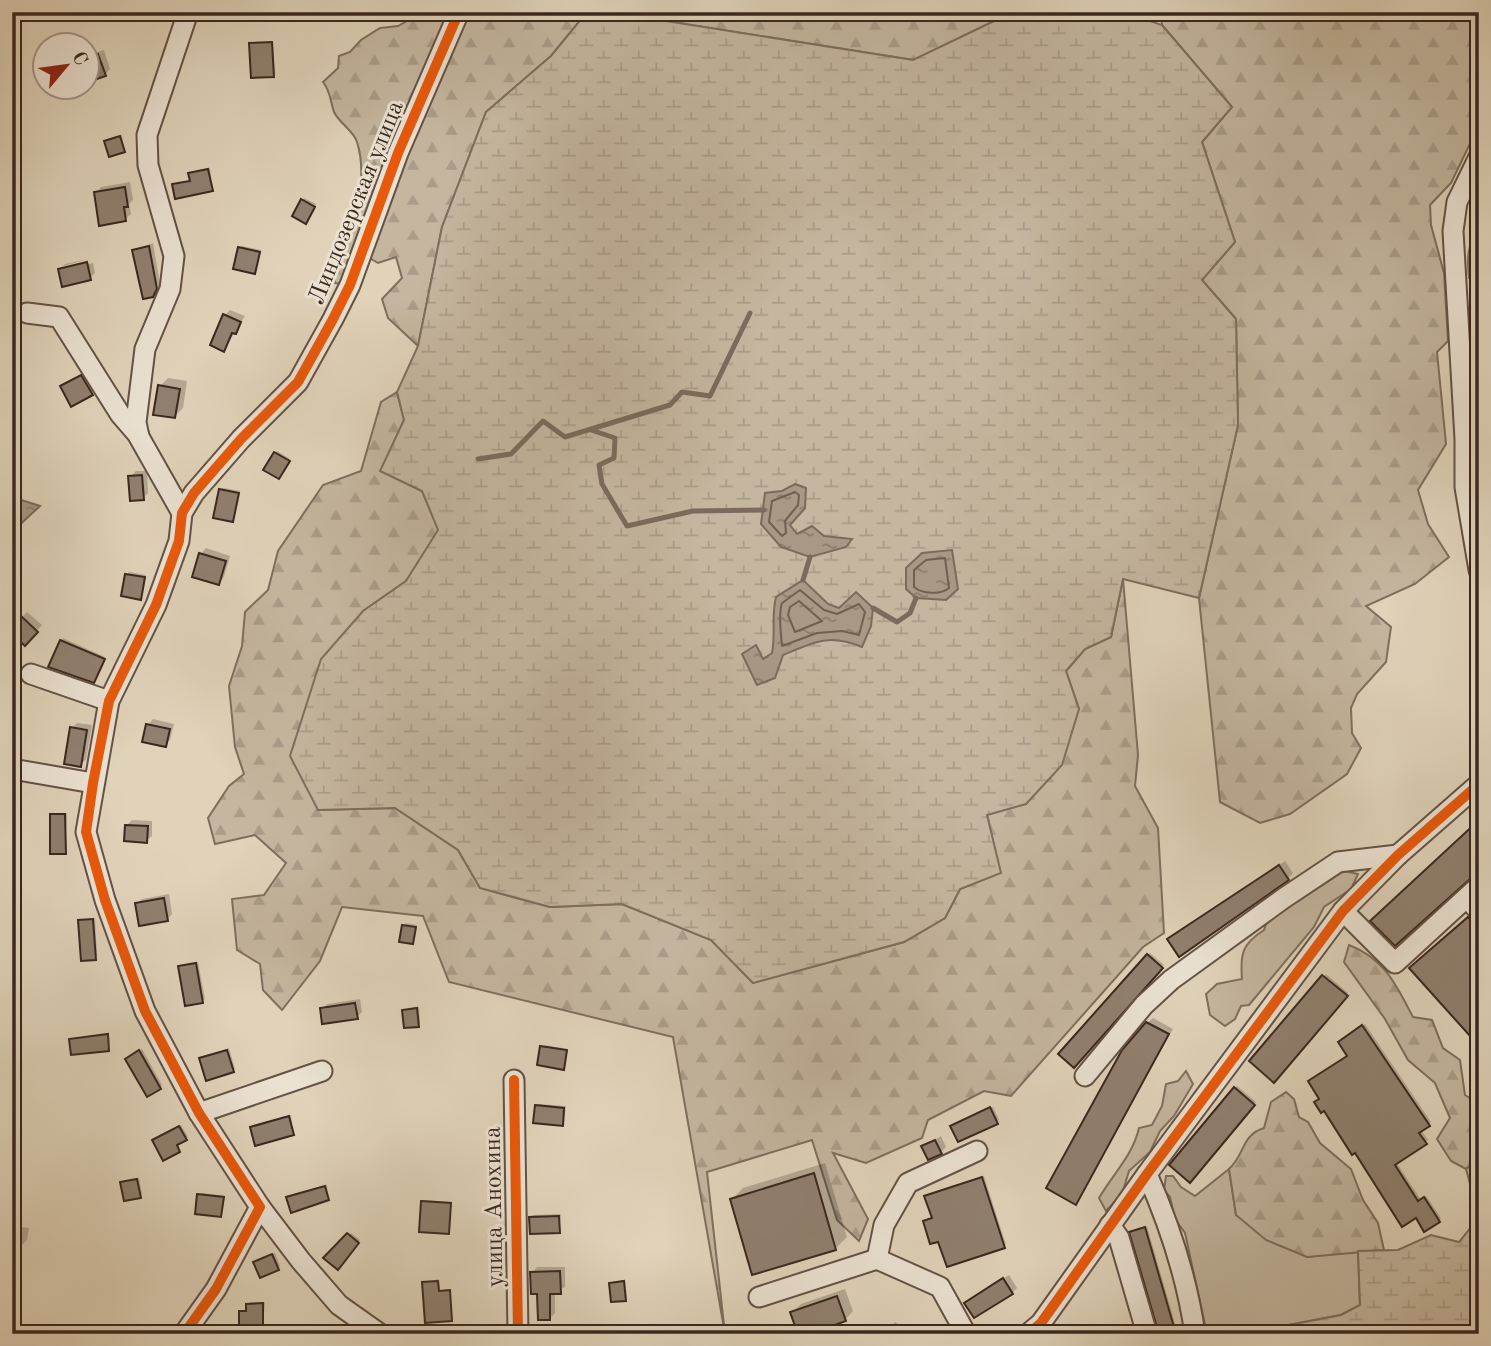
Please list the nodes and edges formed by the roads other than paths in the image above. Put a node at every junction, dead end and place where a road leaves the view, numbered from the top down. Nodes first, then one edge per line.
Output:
1 (188, 12) edge
2 (459, 12) edge
3 (1479, 157) edge
4 (27, 313) dead end
5 (139, 437) junction
6 (182, 513) junction
7 (1479, 570) edge
8 (32, 674) dead end
9 (109, 701) junction
10 (12, 769) edge
11 (93, 783) junction
12 (1476, 791) edge
13 (1398, 855) junction
14 (1475, 898) edge
15 (1343, 911) junction
16 (322, 1071) dead end
17 (1085, 1076) dead end
18 (514, 1080) dead end
19 (199, 1113) junction
20 (977, 1151) dead end
21 (1147, 1174) junction
22 (260, 1207) junction
23 (1110, 1226) junction
24 (877, 1259) junction
25 (759, 1297) dead end
26 (184, 1334) edge
27 (380, 1334) edge
28 (518, 1334) edge
29 (966, 1334) edge
30 (1028, 1334) edge
31 (1147, 1334) edge
32 (1195, 1334) edge

1 - 5 street
2 - 6 street, Линдозерская улица
3 - 7 street
4 - 5 street
5 - 6 street
6 - 9 street, Линдозерская улица
8 - 9 street
9 - 11 street, Линдозерская улица
10 - 11 street
11 - 19 street, Линдозерская улица
12 - 13 street
13 - 15 street
13 - 17 street
14 - 15 street
15 - 21 street
16 - 19 street
18 - 28 street, улица Анохина
19 - 22 street, Линдозерская улица
20 - 24 street
21 - 23 street
21 - 32 street
22 - 26 street
22 - 27 street, Линдозерская улица
23 - 30 street
23 - 31 street
24 - 25 street
24 - 29 street

